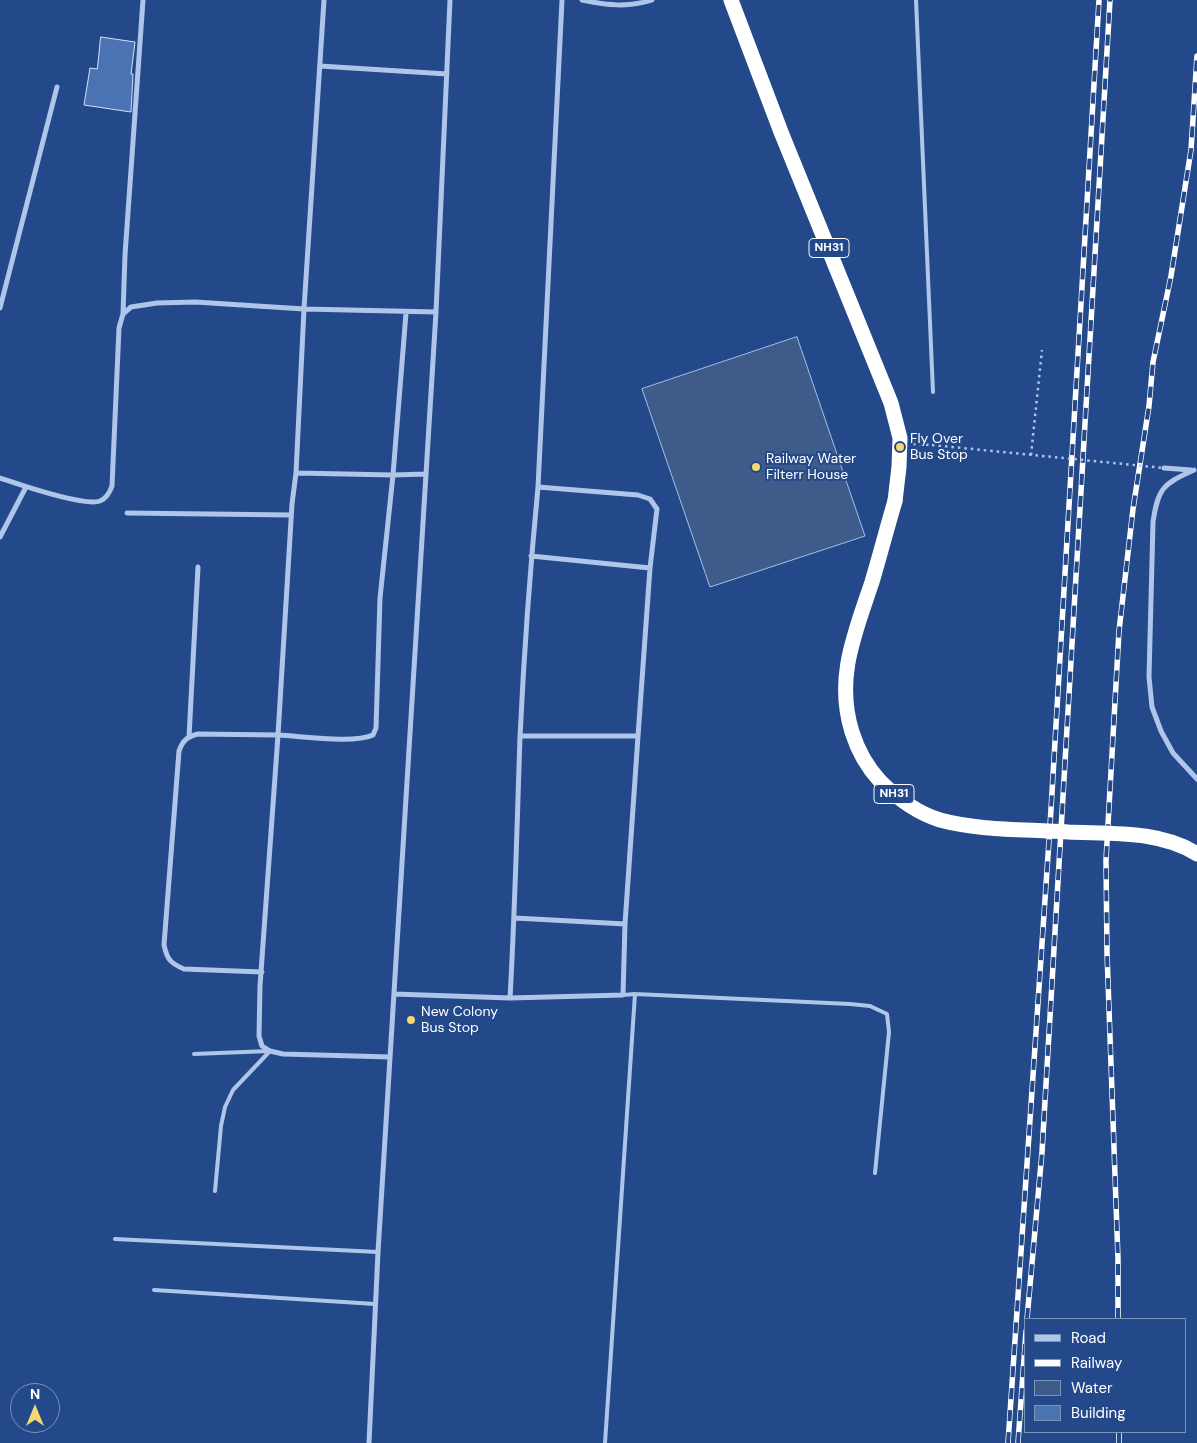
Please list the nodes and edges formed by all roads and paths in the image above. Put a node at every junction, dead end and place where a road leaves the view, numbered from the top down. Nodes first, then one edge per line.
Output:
1 (143, 0) edge
2 (324, 0) edge
3 (450, 0) edge
4 (562, 0) edge
5 (582, 0) edge
6 (652, 0) edge
7 (731, 0) edge
8 (916, 0) edge
9 (320, 66) junction
10 (448, 74) junction
11 (57, 87) dead end
12 (0, 308) edge
13 (304, 309) junction
14 (436, 312) junction
15 (406, 313) junction
16 (123, 314) junction
17 (1042, 350) dead end
18 (932, 392) dead end
19 (932, 445) dead end
20 (1031, 455) junction
21 (1164, 468) joint
22 (1195, 470) edge
23 (296, 473) junction
24 (426, 474) junction
25 (393, 475) junction
26 (0, 478) edge
27 (26, 487) junction
28 (538, 487) junction
29 (127, 513) dead end
30 (291, 515) junction
31 (0, 537) edge
32 (531, 556) junction
33 (198, 566) dead end
34 (650, 568) junction
35 (278, 735) junction
36 (520, 736) junction
37 (638, 736) junction
38 (189, 737) junction
39 (1197, 779) edge
40 (1197, 854) edge
41 (515, 918) junction
42 (626, 924) junction
43 (262, 972) junction
44 (394, 994) junction
45 (635, 994) junction
46 (623, 995) junction
47 (510, 998) junction
48 (270, 1051) junction
49 (194, 1054) dead end
50 (390, 1057) junction
51 (875, 1173) dead end
52 (215, 1191) dead end
53 (115, 1239) dead end
54 (378, 1252) junction
55 (154, 1290) dead end
56 (375, 1304) junction
57 (368, 1443) edge
58 (605, 1443) edge

1 - 16 street
2 - 9 street
3 - 10 street
4 - 28 street
5 - 6 street
7 - 40 highway, NH31, bridge
8 - 18 lane
9 - 10 street
9 - 13 street
10 - 14 street
11 - 12 street
13 - 15 street
13 - 16 street
13 - 23 street
14 - 15 street
14 - 24 street
15 - 25 street
16 - 27 street
17 - 20 path
19 - 20 path, bridge
20 - 21 path, bridge
21 - 22 street
22 - 39 street
23 - 25 street
23 - 30 street
24 - 25 street
24 - 44 street
25 - 35 street
26 - 27 street
27 - 31 street
28 - 32 street
28 - 34 street
29 - 30 street
30 - 35 street
32 - 34 street
32 - 36 street
33 - 38 street
34 - 37 street
35 - 38 street
35 - 43 street
36 - 37 street
36 - 41 street
37 - 42 street
38 - 43 street
41 - 42 street
41 - 47 street
42 - 46 street
43 - 48 street
44 - 47 street
44 - 50 street
45 - 46 lane
45 - 51 lane
45 - 58 lane
46 - 47 street
48 - 49 lane
48 - 50 street
48 - 52 lane
50 - 54 street
53 - 54 lane
54 - 56 street
55 - 56 lane
56 - 57 street

